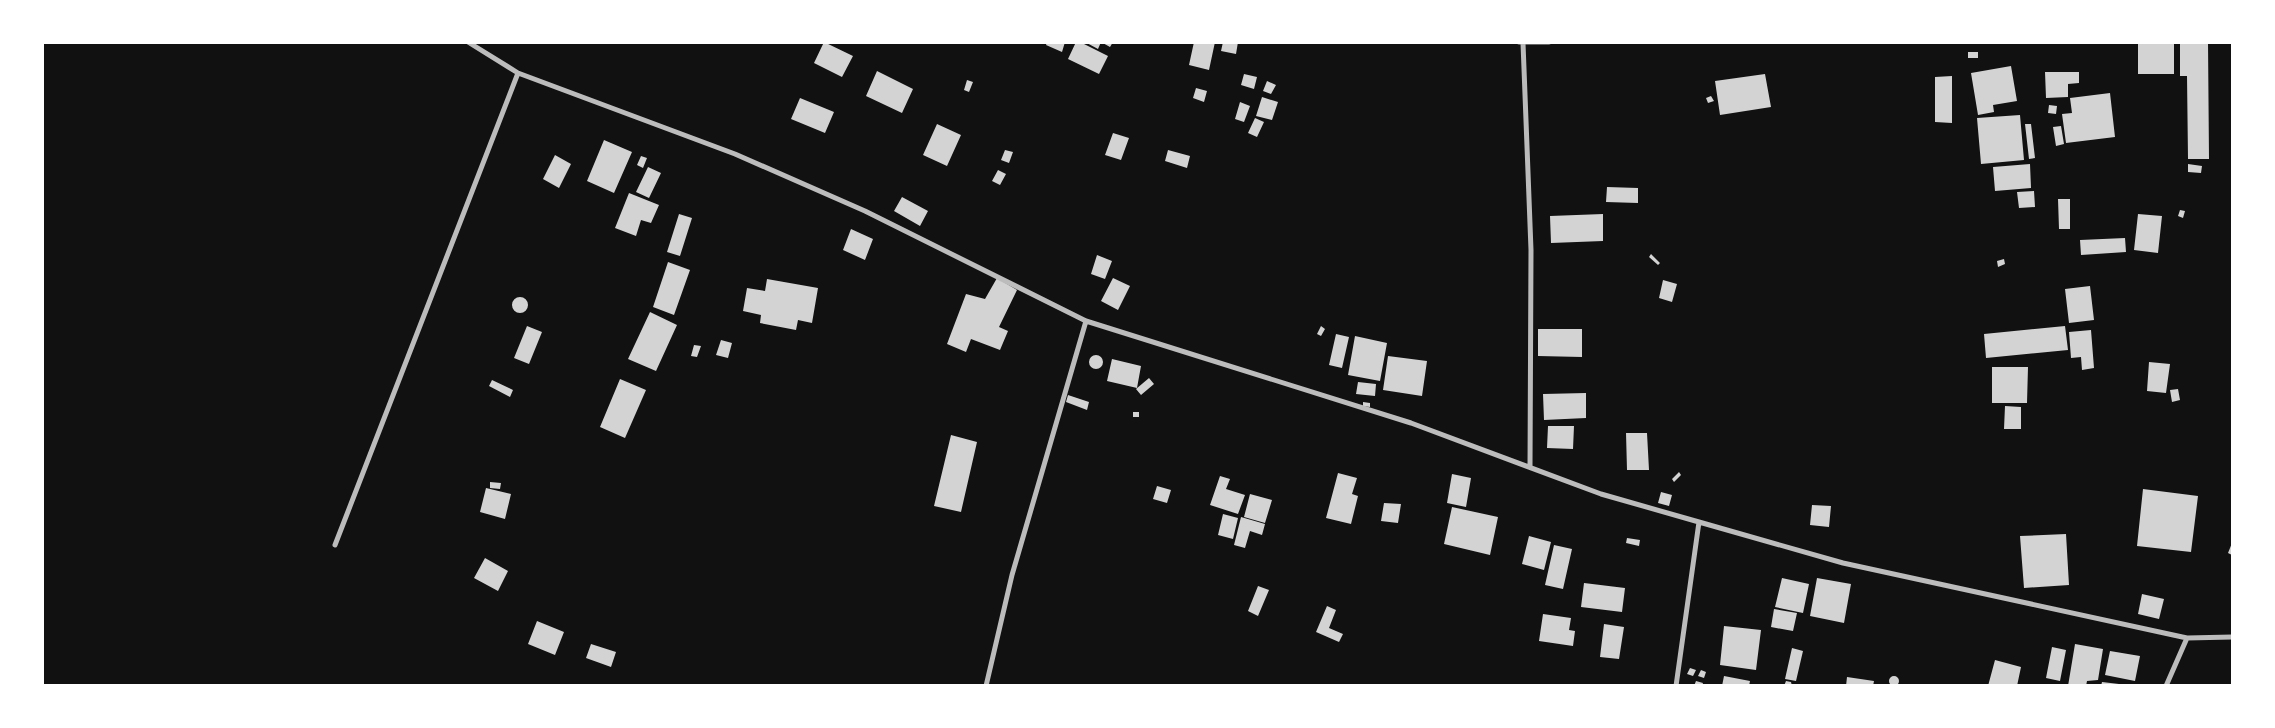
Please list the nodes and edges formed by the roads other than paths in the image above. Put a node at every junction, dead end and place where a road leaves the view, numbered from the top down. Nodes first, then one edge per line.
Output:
1 (468, 42) edge
2 (1549, 42) edge
3 (1521, 43) edge
4 (518, 73) junction
5 (1086, 321) junction
6 (1530, 467) junction
7 (1699, 522) junction
8 (335, 545) dead end
9 (2232, 637) edge
10 (2187, 638) junction
11 (986, 686) edge
12 (1676, 686) edge
13 (2166, 686) edge

1 - 4 street
2 - 3 street
3 - 6 street
4 - 5 street
4 - 8 street
5 - 6 street
5 - 11 street
6 - 7 street
7 - 10 street
7 - 12 street
9 - 10 street
10 - 13 street

